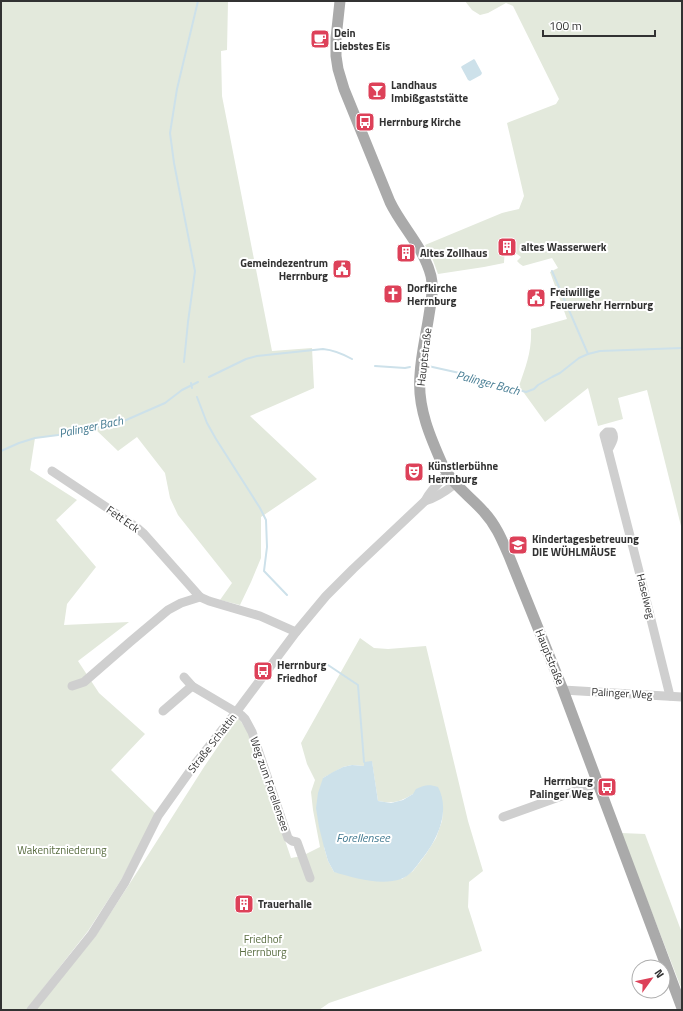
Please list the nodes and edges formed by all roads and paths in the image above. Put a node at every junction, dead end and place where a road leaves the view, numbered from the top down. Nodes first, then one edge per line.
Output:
1 (340, 1) edge
2 (608, 450) dead end
3 (52, 471) dead end
4 (447, 474) junction
5 (455, 484) junction
6 (425, 501) junction
7 (200, 597) junction
8 (296, 632) junction
9 (184, 677) dead end
10 (72, 686) dead end
11 (192, 686) junction
12 (563, 690) junction
13 (670, 696) junction
14 (682, 697) edge
15 (163, 711) dead end
16 (237, 711) junction
17 (598, 783) junction
18 (503, 817) dead end
19 (310, 878) dead end
20 (682, 1008) edge
21 (31, 1010) edge

1 - 4 main road, Hauptstraße
2 - 13 street, Haselweg
3 - 7 street, Fett Eck
4 - 5 main road, Hauptstraße
4 - 6 street, Straße Schattin
5 - 6 street, Straße Schattin
5 - 12 main road, Hauptstraße
6 - 8 street, Straße Schattin
7 - 8 street, Fett Eck
7 - 10 street
8 - 16 street, Straße Schattin
9 - 11 street
11 - 15 street
11 - 16 street
12 - 13 street, Palinger Weg
12 - 17 main road, Hauptstraße
13 - 14 street, Palinger Weg
16 - 19 street, Weg zum Forellensee
16 - 21 street, Straße Schattin
17 - 18 street
17 - 20 main road, Hauptstraße

